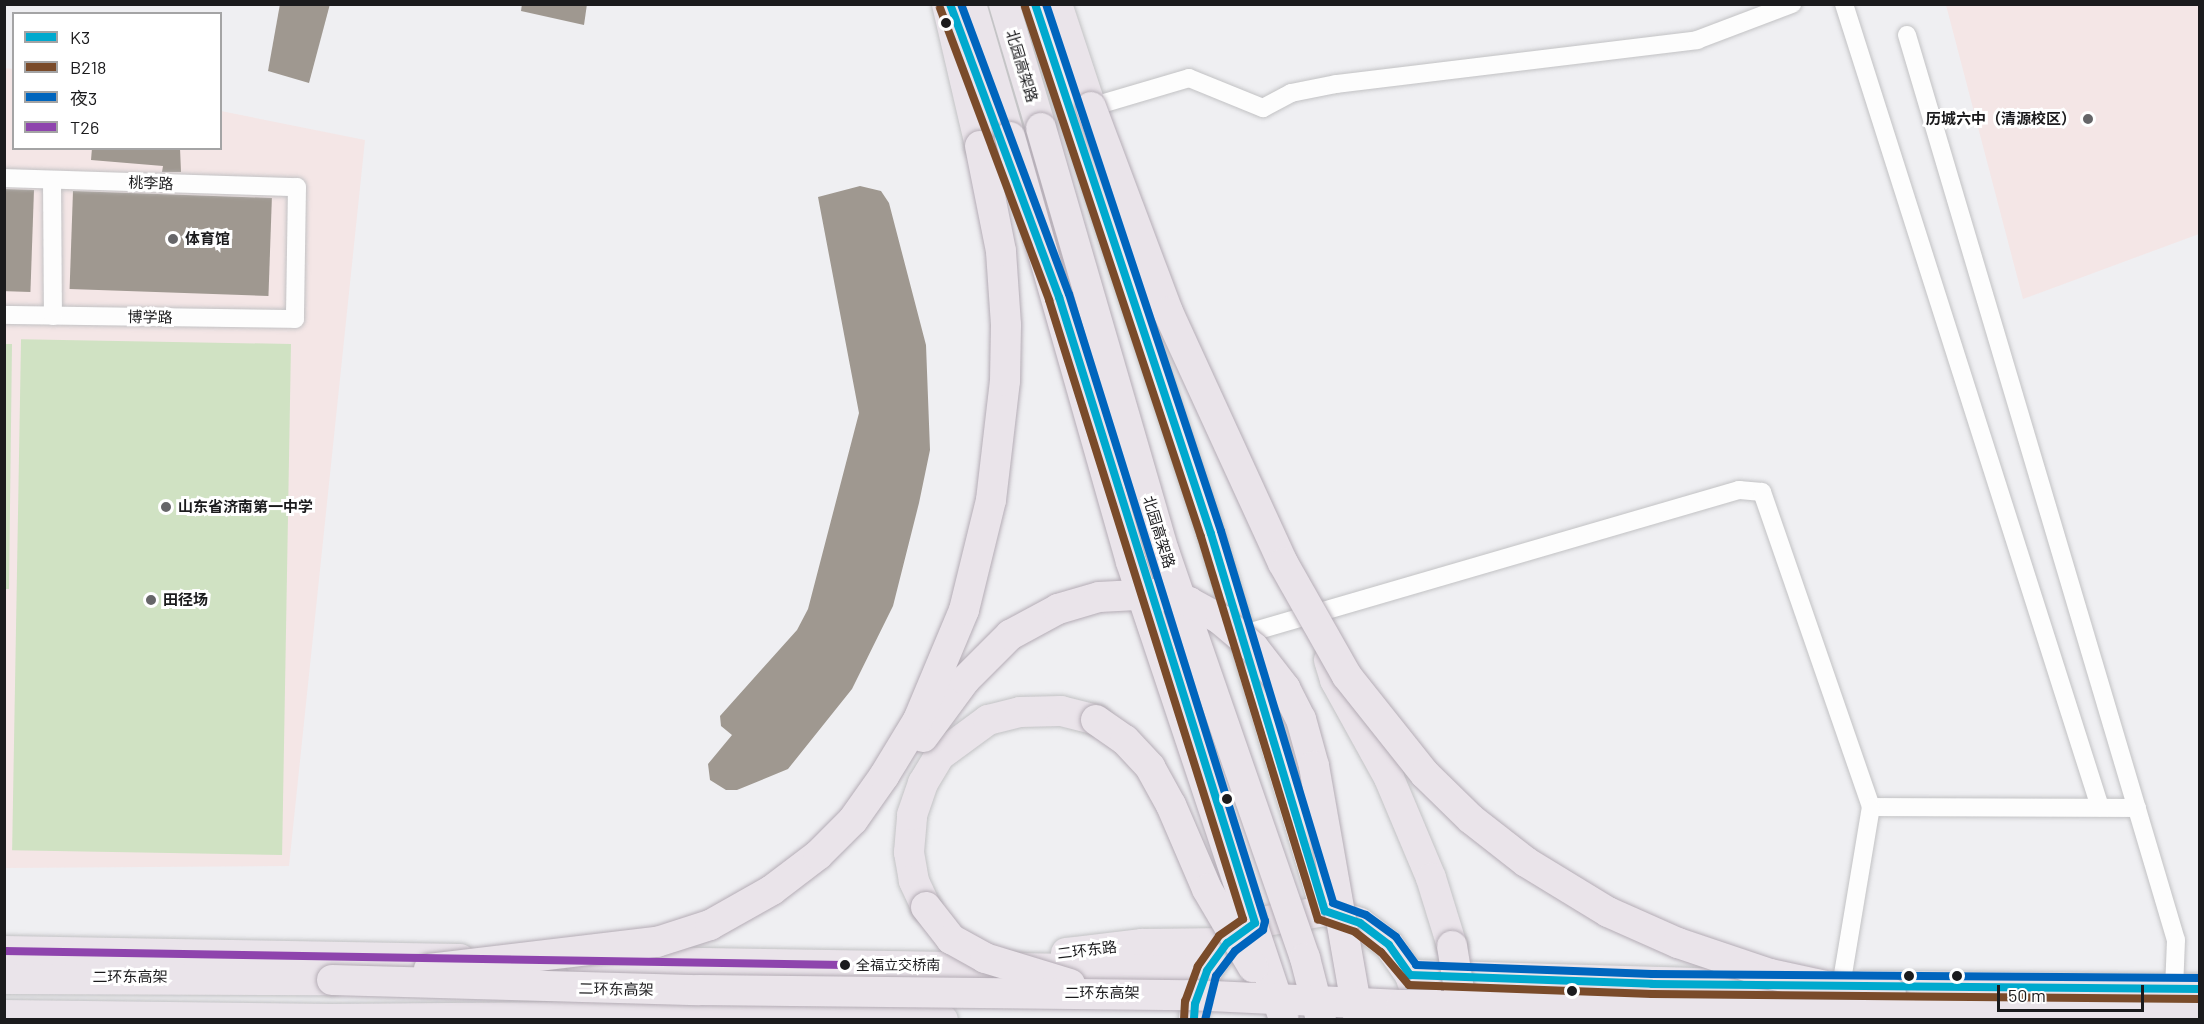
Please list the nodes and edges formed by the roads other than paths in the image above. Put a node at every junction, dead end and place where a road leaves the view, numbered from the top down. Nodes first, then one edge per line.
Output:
1 (949, 4) edge
2 (971, 4) edge
3 (1004, 4) edge
4 (1035, 4) edge
5 (1057, 4) edge
6 (1792, 4) edge
7 (1844, 4) edge
8 (1907, 35) dead end
9 (1091, 107) junction
10 (4, 178) edge
11 (52, 180) junction
12 (4, 315) edge
13 (53, 316) junction
14 (295, 319) joint
15 (1316, 623) junction
16 (1241, 634) junction
17 (1871, 807) junction
18 (2100, 807) junction
19 (2138, 808) junction
20 (853, 820) junction
21 (1325, 910) junction
22 (1255, 924) junction
23 (1227, 943) junction
24 (4, 951) edge
25 (947, 966) junction
26 (1207, 971) junction
27 (1410, 975) junction
28 (4, 979) edge
29 (332, 980) junction
30 (1841, 986) junction
31 (1102, 993) junction
32 (2191, 993) edge
33 (4, 1015) edge
34 (2199, 1015) edge
35 (332, 1019) edge
36 (1283, 1019) edge
37 (337, 1020) edge
38 (943, 1020) edge
39 (1194, 1020) edge
40 (1322, 1020) edge
41 (1359, 1020) edge
42 (1420, 1020) edge
43 (1464, 1020) edge

1 - 20 highway, bridge
1 - 22 main road
2 - 36 highway, 北园高架路, bridge
3 - 40 highway, 北园高架路, bridge
4 - 16 main road
5 - 9 highway
6 - 9 street
7 - 18 street
8 - 19 street
9 - 15 highway, bridge
10 - 11 street, 桃李路
11 - 13 street
11 - 14 street, 桃李路
12 - 13 street, 博学路
13 - 14 street, 博学路
15 - 32 highway, bridge
15 - 43 highway, bridge
16 - 17 street
16 - 21 main road
17 - 18 street
17 - 30 street
18 - 19 street
19 - 32 street
20 - 29 highway, bridge
20 - 41 highway, bridge
21 - 22 highway
21 - 27 highway
22 - 23 highway
23 - 25 highway, 二环东路
23 - 26 highway
24 - 25 highway, 二环东路
25 - 26 highway, 二环东路
26 - 39 highway
27 - 30 highway
27 - 42 highway
28 - 29 highway, 二环东高架
29 - 31 highway, 二环东高架, bridge
30 - 32 highway
31 - 34 highway, 二环东高架, bridge
31 - 36 highway, bridge
33 - 35 highway, 二环东高架
35 - 37 highway
35 - 38 highway, 二环东高架

